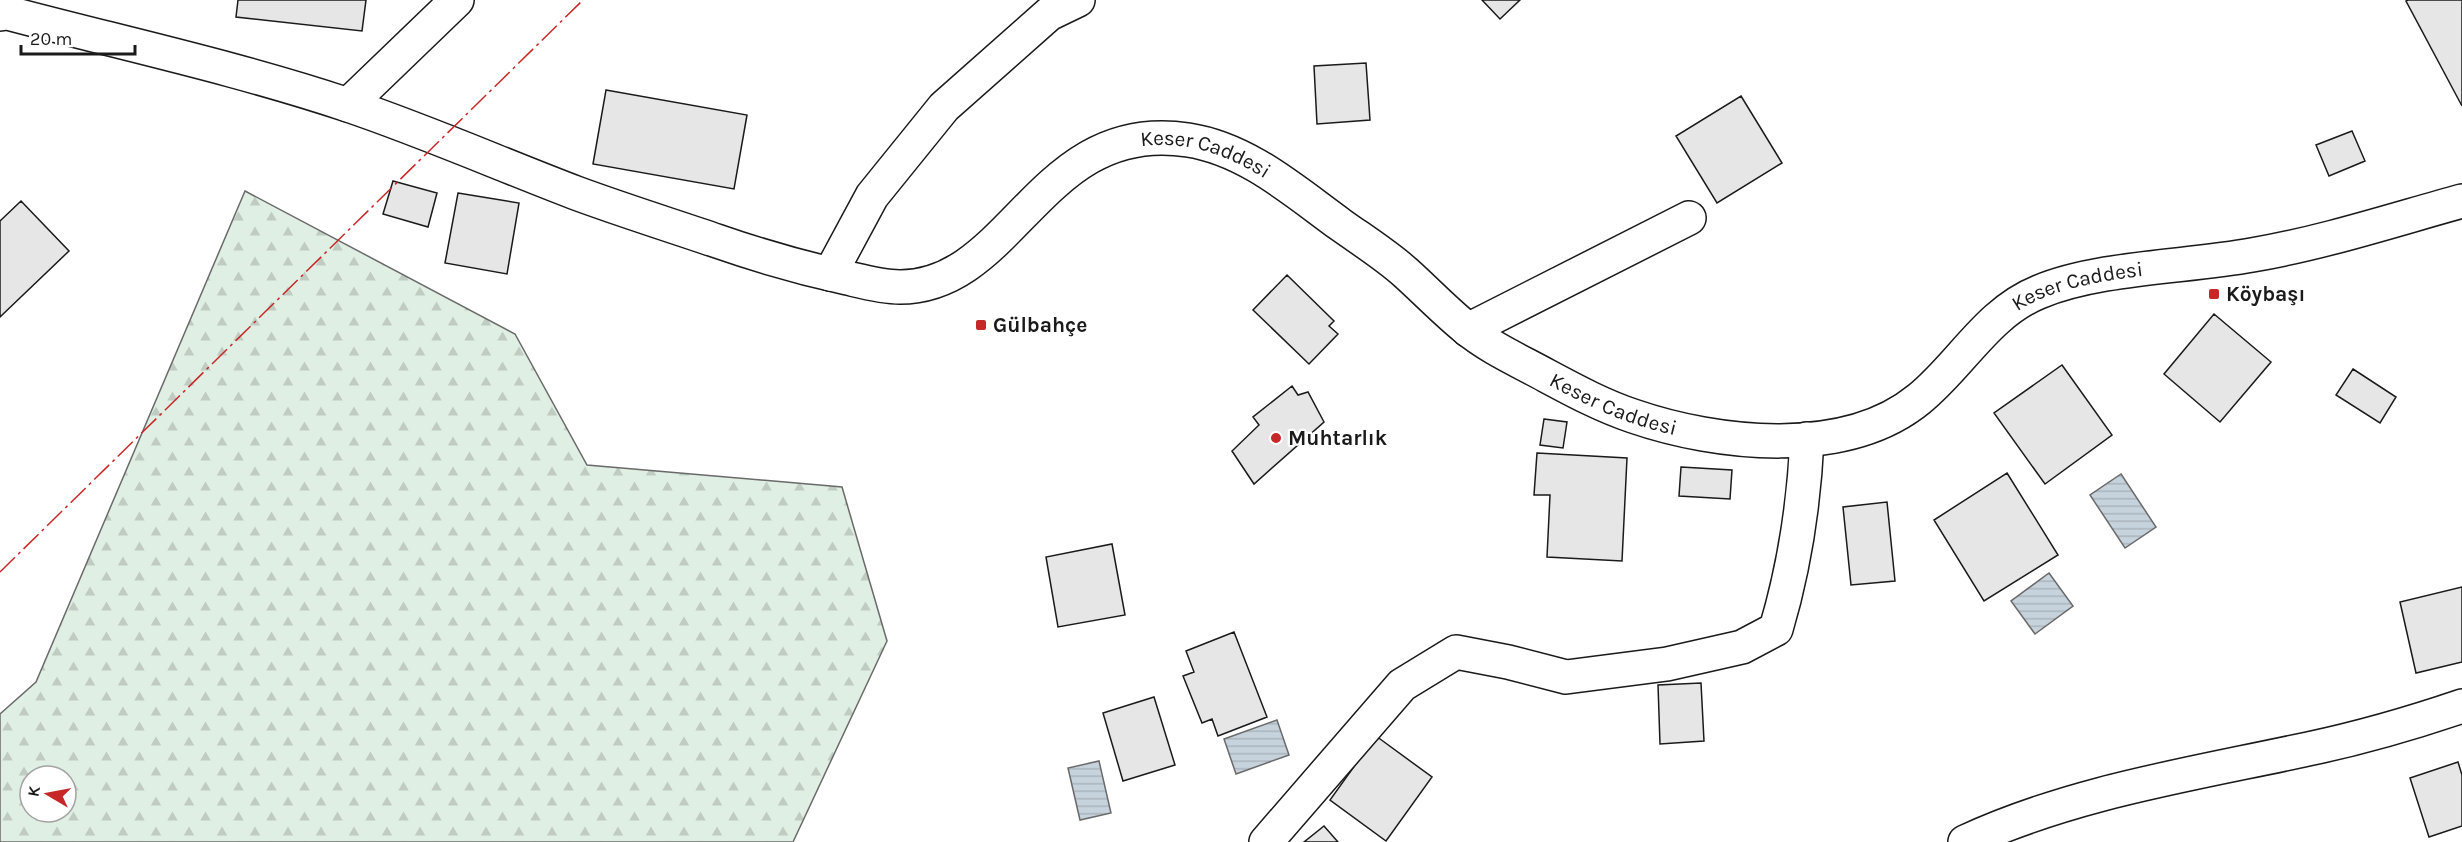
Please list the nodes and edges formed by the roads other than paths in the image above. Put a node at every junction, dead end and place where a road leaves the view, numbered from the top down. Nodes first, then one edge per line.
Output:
1 (457, 0) edge
2 (1078, 0) edge
3 (0, 14) edge
4 (348, 105) junction
5 (2462, 201) edge
6 (1689, 218) dead end
7 (830, 274) junction
8 (1468, 330) junction
9 (1807, 439) junction
10 (2462, 706) edge
11 (1266, 842) edge
12 (1965, 842) edge

1 - 4 street
2 - 7 street
3 - 4 street, Keser Caddesi
4 - 7 street, Keser Caddesi
5 - 9 street, Keser Caddesi
6 - 8 street
7 - 8 street, Keser Caddesi
8 - 9 street, Keser Caddesi
9 - 11 street
10 - 12 street

